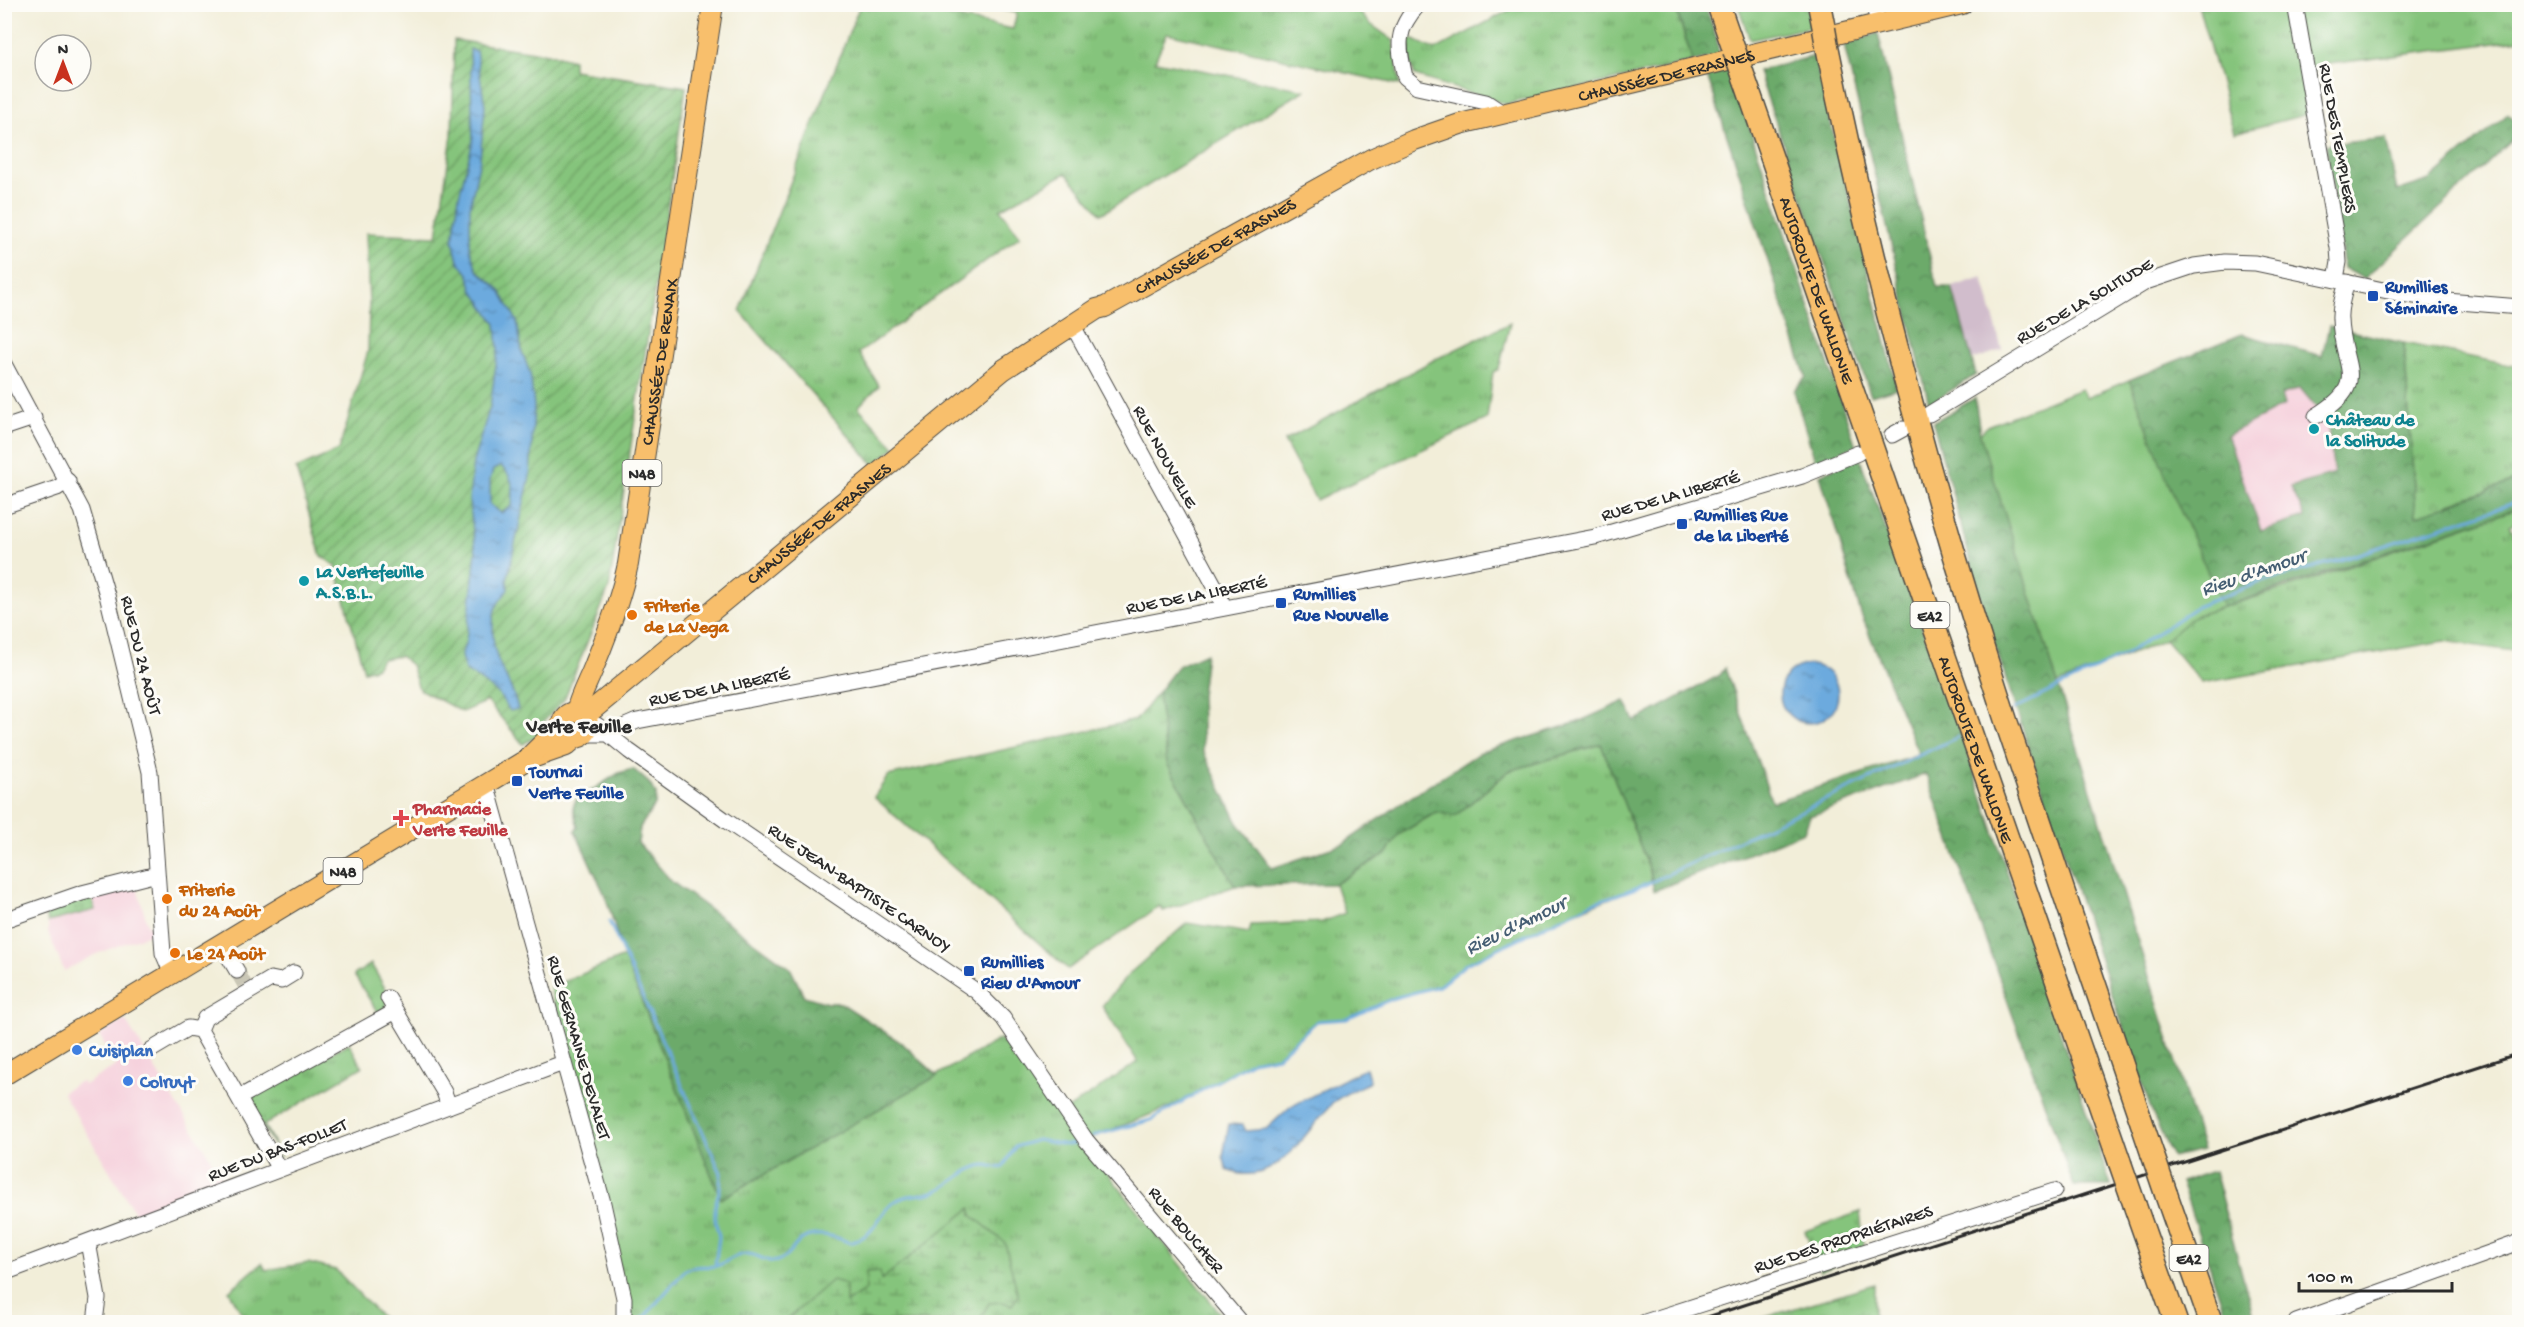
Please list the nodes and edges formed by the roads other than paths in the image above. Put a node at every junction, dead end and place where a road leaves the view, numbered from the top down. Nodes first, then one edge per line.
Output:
1 (713, 4) edge
2 (1419, 4) edge
3 (1718, 4) edge
4 (1819, 4) edge
5 (1873, 4) edge
6 (1962, 4) edge
7 (2295, 4) edge
8 (1879, 24) junction
9 (1504, 114) junction
10 (2341, 280) junction
11 (2520, 307) edge
12 (1072, 324) junction
13 (4, 363) edge
14 (1929, 414) dead end
15 (2316, 416) dead end
16 (34, 418) junction
17 (4, 428) edge
18 (1858, 453) dead end
19 (68, 481) junction
20 (4, 506) edge
21 (1224, 608) junction
22 (595, 665) junction
23 (634, 673) junction
24 (578, 724) junction
25 (607, 734) junction
26 (484, 785) junction
27 (157, 874) junction
28 (4, 920) edge
29 (221, 944) junction
30 (237, 971) tunnel mouth
31 (172, 974) junction
32 (294, 974) dead end
33 (200, 1030) junction
34 (152, 1050) dead end
35 (563, 1062) junction
36 (4, 1075) edge
37 (240, 1097) junction
38 (449, 1106) junction
39 (1104, 1160) joint
40 (279, 1169) junction
41 (2054, 1191) dead end
42 (88, 1242) junction
43 (2520, 1242) edge
44 (4, 1273) edge
45 (95, 1323) edge
46 (624, 1323) edge
47 (1240, 1323) edge
48 (1644, 1323) edge
49 (2176, 1323) edge
50 (2211, 1323) edge
51 (2296, 1323) edge

1 - 22 main road, CHAUSSÉE DE RENAIX / N48
2 - 9 street
3 - 49 highway, AUTOROUTE DE WALLONIE / E42, bridge
4 - 50 highway, AUTOROUTE DE WALLONIE / E42, bridge
5 - 8 street
6 - 8 main road, CHAUSSÉE DE FRASNES
7 - 10 street, RUE DES TEMPLIERS
8 - 9 main road, CHAUSSÉE DE FRASNES
9 - 12 main road, CHAUSSÉE DE FRASNES
10 - 11 street, RUE DE LA SOLITUDE
10 - 14 street, RUE DE LA SOLITUDE
10 - 15 street
12 - 21 street, RUE NOUVELLE
12 - 23 main road, CHAUSSÉE DE FRASNES
13 - 16 street, RUE DU 24 AOÛT
16 - 17 street
16 - 19 street, RUE DU 24 AOÛT
18 - 21 street, RUE DE LA LIBERTÉ
19 - 20 street
19 - 27 street, RUE DU 24 AOÛT
21 - 25 street, RUE DE LA LIBERTÉ
22 - 23 main road
22 - 24 main road, CHAUSSÉE DE RENAIX / N48
23 - 24 main road, CHAUSSÉE DE FRASNES
24 - 25 street
24 - 26 main road, CHAUSSÉE DE RENAIX / N48
25 - 39 street, RUE JEAN-BAPTISTE CARNOY
26 - 29 main road, CHAUSSÉE DE RENAIX / N48
26 - 35 street, RUE GERMAINE DEVALET
27 - 28 street
27 - 31 street, RUE DU 24 AOÛT
29 - 30 street
29 - 31 main road, CHAUSSÉE DE RENAIX / N48
31 - 36 main road, CHAUSSÉE DE RENAIX / N48
32 - 33 street
33 - 34 street
33 - 37 street
35 - 38 street, RUE DU BAS-FOLLET
35 - 46 street, RUE GERMAINE DEVALET
37 - 38 street
37 - 40 street
38 - 40 street, RUE DU BAS-FOLLET
39 - 47 street, RUE BOUCHER
40 - 42 street, RUE DU BAS-FOLLET
41 - 48 street, RUE DES PROPRIÉTAIRES
42 - 44 street, RUE DU BAS-FOLLET
42 - 45 street
43 - 51 street

